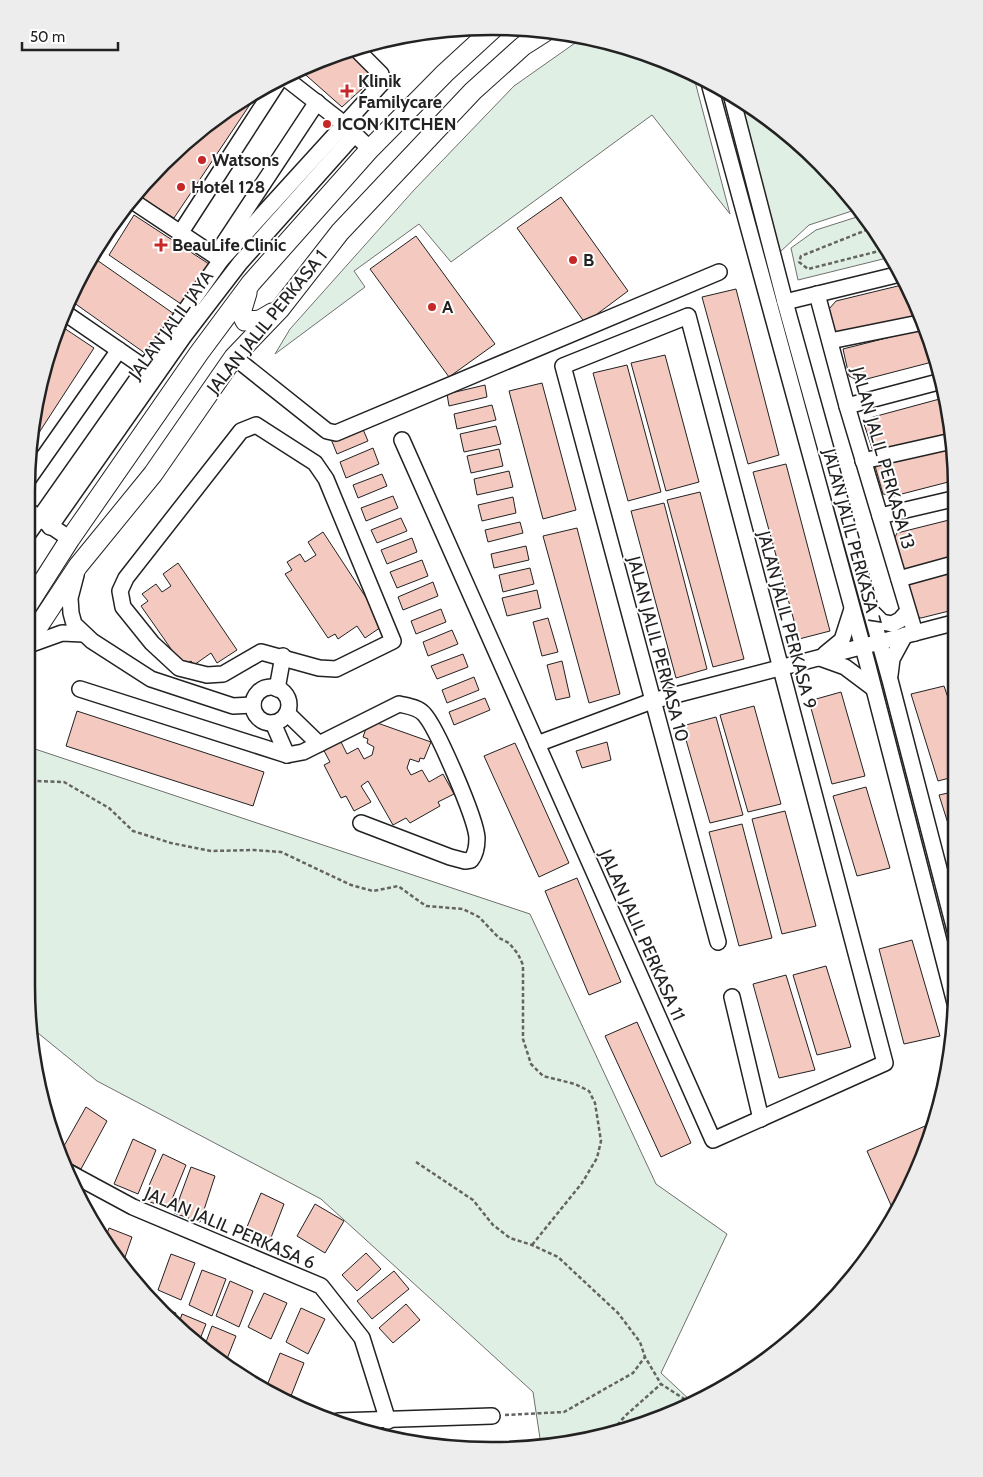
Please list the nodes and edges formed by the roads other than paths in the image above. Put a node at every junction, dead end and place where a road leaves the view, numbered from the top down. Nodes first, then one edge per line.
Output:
1 (487, 35) edge
2 (536, 38) edge
3 (361, 54) edge
4 (290, 82) edge
5 (273, 91) edge
6 (711, 91) edge
7 (317, 102) junction
8 (734, 105) edge
9 (343, 123) junction
10 (355, 134) junction
11 (370, 149) junction
12 (137, 204) edge
13 (181, 232) junction
14 (218, 258) junction
15 (719, 272) dead end
16 (894, 276) edge
17 (251, 282) junction
18 (817, 294) junction
19 (785, 302) junction
20 (280, 308) junction
21 (70, 317) edge
22 (916, 324) edge
23 (830, 341) junction
24 (118, 350) junction
25 (234, 357) junction
26 (563, 366) joint
27 (145, 368) junction
28 (934, 383) edge
29 (847, 406) junction
30 (402, 440) dead end
31 (945, 443) edge
32 (863, 461) junction
33 (36, 468) edge
34 (948, 500) edge
35 (35, 515) edge
36 (880, 516) junction
37 (45, 522) junction
38 (35, 530) edge
39 (70, 539) junction
40 (948, 565) edge
41 (78, 566) junction
42 (899, 579) junction
43 (35, 594) edge
44 (852, 609) junction
45 (871, 611) junction
46 (908, 611) junction
47 (948, 624) edge
48 (35, 631) edge
49 (83, 634) junction
50 (910, 634) junction
51 (35, 642) edge
52 (880, 642) junction
53 (862, 647) junction
54 (283, 656) junction
55 (820, 658) junction
56 (781, 668) junction
57 (890, 680) junction
58 (873, 688) junction
59 (80, 689) dead end
60 (277, 689) junction
61 (652, 701) junction
62 (253, 705) junction
63 (287, 713) junction
64 (273, 723) junction
65 (319, 744) junction
66 (537, 744) junction
67 (287, 755) junction
68 (361, 823) dead end
69 (948, 903) edge
70 (718, 942) dead end
71 (948, 976) edge
72 (732, 997) dead end
73 (760, 1119) junction
74 (78, 1177) edge
75 (492, 1416) road end
76 (356, 1421) edge
77 (388, 1421) junction

1 - 11 main road, JALAN JALIL PERKASA 1
2 - 20 main road, JALAN JALIL PERKASA 1
3 - 9 street
4 - 7 street
5 - 13 street
6 - 44 street, JALAN JALIL PERKASA 7
7 - 9 street
7 - 14 street
8 - 19 street, JALAN JALIL PERKASA 7
9 - 10 street
9 - 14 street
10 - 11 street
10 - 37 street, JALAN JALIL JAYA
11 - 17 main road, JALAN JALIL PERKASA 1
12 - 13 street
13 - 14 street
14 - 27 street
15 - 25 street
16 - 18 street
17 - 20 main road
17 - 39 main road, JALAN JALIL PERKASA 1
18 - 19 street
18 - 23 street, JALAN JALIL PERKASA 13
19 - 45 street, JALAN JALIL PERKASA 7
20 - 25 main road, JALAN JALIL PERKASA 1
21 - 24 street
22 - 23 street
23 - 29 street, JALAN JALIL PERKASA 13
24 - 27 street
24 - 33 street
25 - 41 main road, JALAN JALIL PERKASA 1
26 - 56 street, JALAN JALIL PERKASA 9
26 - 61 street, JALAN JALIL PERKASA 10
27 - 37 street
28 - 29 street
29 - 32 street, JALAN JALIL PERKASA 13
30 - 66 street, JALAN JALIL PERKASA 11
31 - 32 street
32 - 36 street, JALAN JALIL PERKASA 13
34 - 36 street
35 - 37 street
36 - 42 street, JALAN JALIL PERKASA 13
37 - 38 street
37 - 39 street
39 - 43 main road, JALAN JALIL PERKASA 1
40 - 42 street
41 - 48 main road, JALAN JALIL PERKASA 1
41 - 49 street
42 - 46 street, JALAN JALIL PERKASA 13
44 - 53 street, JALAN JALIL PERKASA 7
44 - 55 street
45 - 46 street
45 - 52 street, JALAN JALIL PERKASA 7
46 - 50 street, JALAN JALIL PERKASA 13
47 - 50 street
49 - 51 street
49 - 62 street
50 - 52 street
50 - 57 street
52 - 53 street
52 - 57 street, JALAN JALIL PERKASA 7
53 - 55 street
53 - 58 street, JALAN JALIL PERKASA 7
54 - 54 street
54 - 60 street
55 - 56 street
55 - 58 street
56 - 61 street
56 - 73 street, JALAN JALIL PERKASA 9
57 - 69 street, JALAN JALIL PERKASA 7
58 - 71 street, JALAN JALIL PERKASA 7
59 - 67 street
60 - 62 street
60 - 63 street
61 - 66 street
61 - 70 street, JALAN JALIL PERKASA 10
62 - 64 street
63 - 64 street
63 - 65 street
64 - 67 street
65 - 67 street
65 - 68 street
66 - 73 street, JALAN JALIL PERKASA 11
72 - 73 street
74 - 77 street, JALAN JALIL PERKASA 6
75 - 77 street
76 - 77 street

